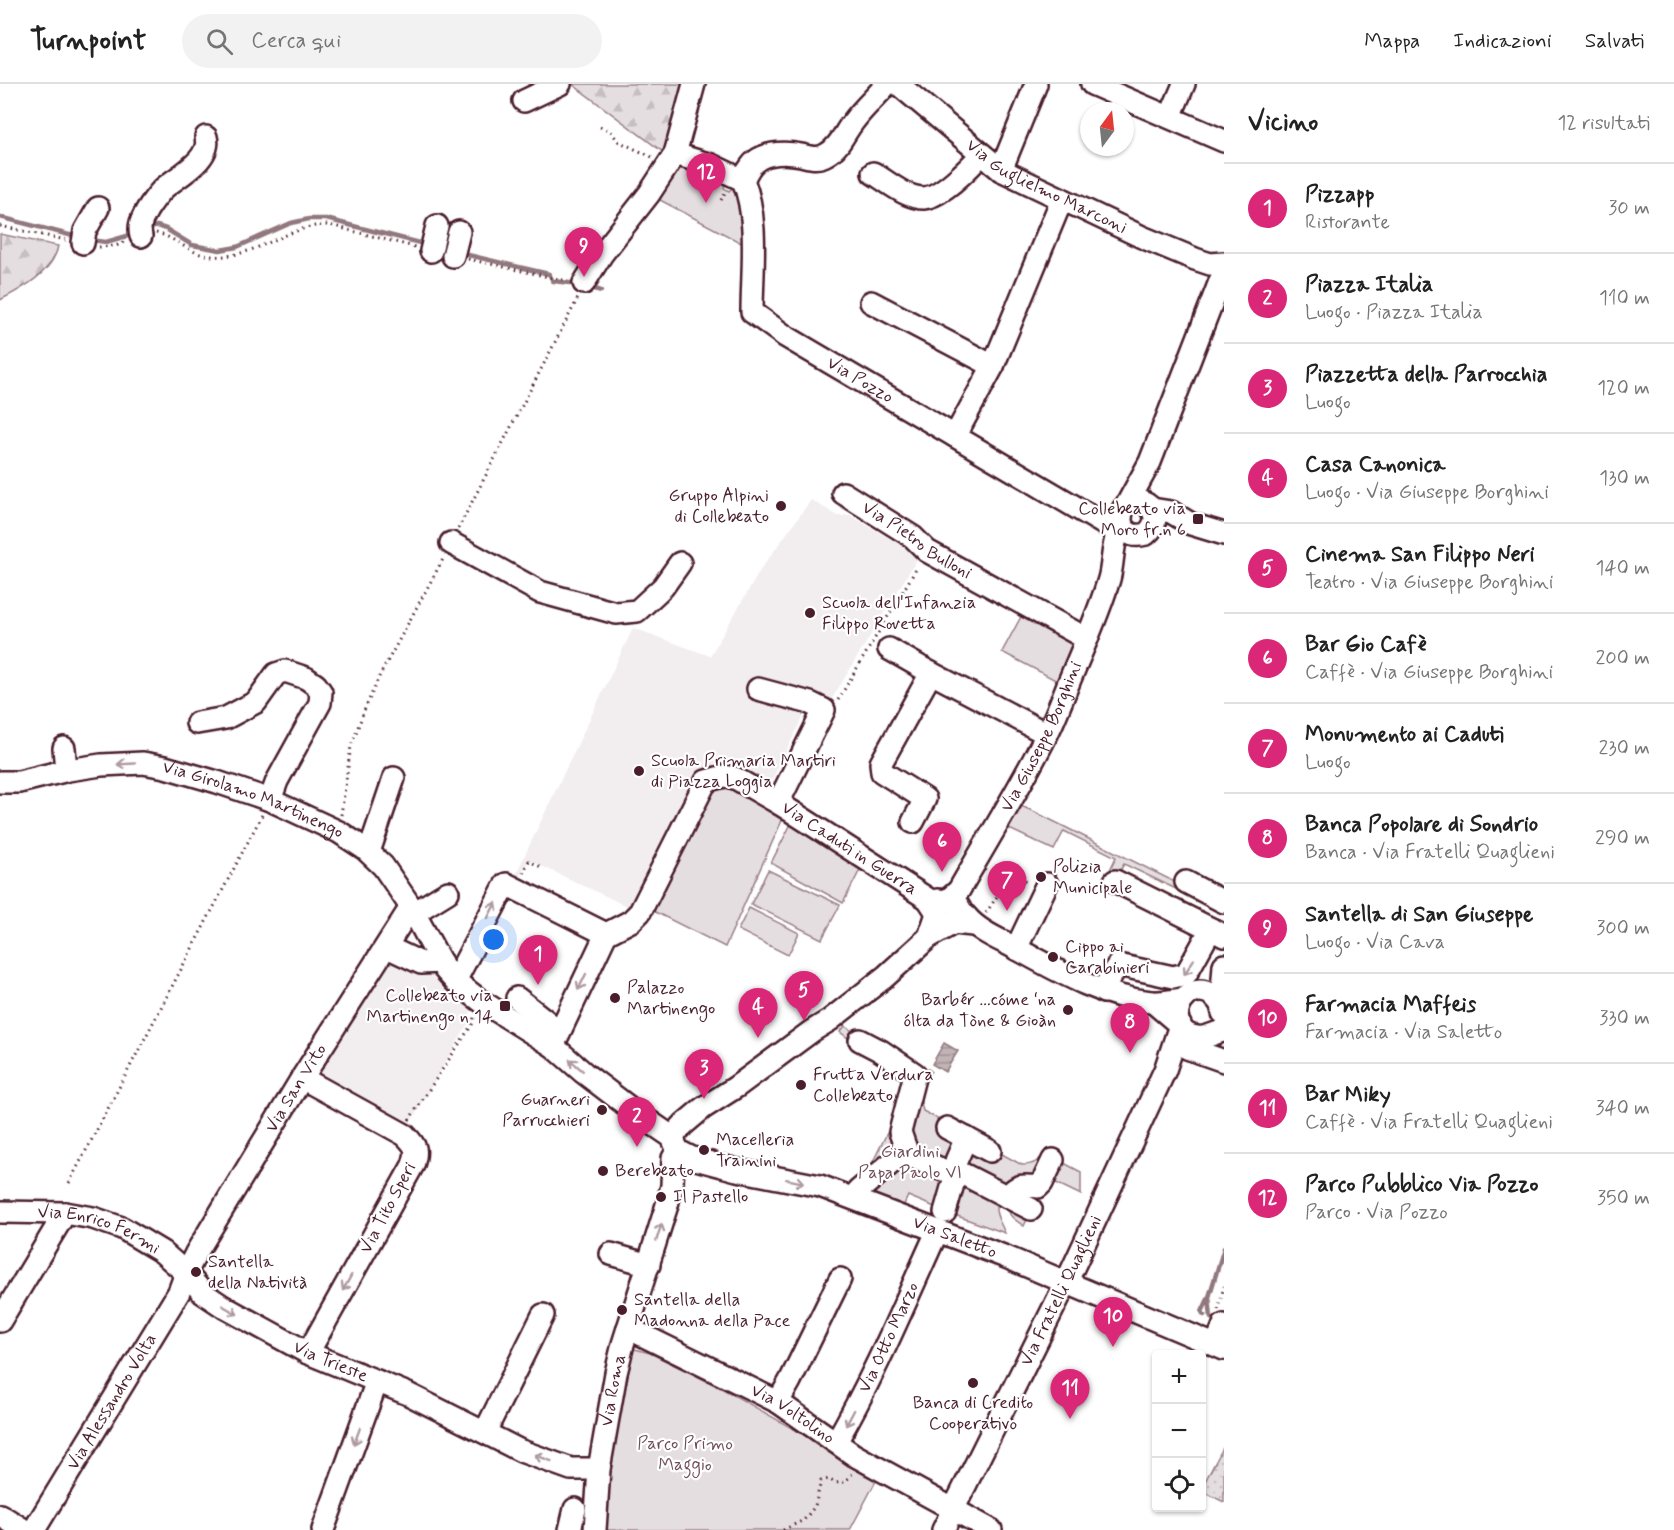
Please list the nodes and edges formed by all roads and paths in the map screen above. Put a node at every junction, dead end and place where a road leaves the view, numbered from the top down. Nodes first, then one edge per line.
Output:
1 (560, 84) edge
2 (694, 84) edge
3 (887, 84) edge
4 (898, 84) edge
5 (1036, 84) edge
6 (1092, 84) edge
7 (1184, 84) edge
8 (524, 101) dead end
9 (1170, 117) junction
10 (600, 127) dead end
11 (206, 137) dead end
12 (1224, 141) edge
13 (675, 154) junction
14 (981, 155) junction
15 (653, 157) dead end
16 (1001, 170) junction
17 (873, 173) dead end
18 (735, 185) junction
19 (1062, 199) junction
20 (721, 200) dead end
21 (98, 208) dead end
22 (437, 226) dead end
23 (459, 232) dead end
24 (141, 236) joint
25 (83, 243) dead end
26 (431, 251) joint
27 (453, 256) joint
28 (1219, 271) edge
29 (563, 281) dead end
30 (584, 284) dead end
31 (872, 300) dead end
32 (993, 366) junction
33 (955, 436) junction
34 (843, 493) dead end
35 (1135, 521) junction
36 (1224, 534) edge
37 (452, 543) dead end
38 (927, 551) junction
39 (680, 563) dead end
40 (1087, 639) junction
41 (889, 649) dead end
42 (931, 673) junction
43 (758, 689) dead end
44 (817, 706) junction
45 (197, 723) dead end
46 (1047, 734) junction
47 (64, 748) dead end
48 (66, 770) junction
49 (394, 778) dead end
50 (0, 782) edge
51 (270, 800) junction
52 (780, 804) junction
53 (913, 822) dead end
54 (369, 852) junction
55 (541, 867) dead end
56 (997, 868) dead end
57 (1010, 877) dead end
58 (1115, 881) dead end
59 (1186, 882) dead end
60 (1038, 884) joint
61 (516, 888) junction
62 (448, 892) dead end
63 (1224, 902) edge
64 (413, 910) junction
65 (955, 911) junction
66 (1217, 933) edge
67 (606, 934) junction
68 (391, 940) junction
69 (1016, 949) junction
70 (441, 962) junction
71 (1224, 965) edge
72 (455, 981) junction
73 (1104, 992) junction
74 (1190, 995) junction
75 (517, 998) dead end
76 (481, 1001) junction
77 (1153, 1002) junction
78 (1222, 1006) edge
79 (1179, 1025) junction
80 (1207, 1037) edge
81 (556, 1038) junction
82 (860, 1040) dead end
83 (1224, 1061) edge
84 (1165, 1070) junction
85 (302, 1078) junction
86 (947, 1128) dead end
87 (397, 1130) junction
88 (966, 1138) junction
89 (675, 1144) junction
90 (990, 1151) dead end
91 (908, 1155) junction
92 (1053, 1160) dead end
93 (954, 1172) junction
94 (69, 1183) dead end
95 (858, 1193) junction
96 (1007, 1197) junction
97 (1030, 1209) dead end
98 (0, 1212) edge
99 (945, 1212) dead end
100 (65, 1213) junction
101 (937, 1232) junction
102 (611, 1254) dead end
103 (649, 1265) junction
104 (186, 1273) junction
105 (840, 1279) dead end
106 (1066, 1283) junction
107 (1224, 1286) edge
108 (1219, 1300) dead end
109 (543, 1315) dead end
110 (0, 1321) edge
111 (628, 1328) junction
112 (1221, 1337) edge
113 (308, 1353) junction
114 (376, 1381) junction
115 (778, 1402) junction
116 (485, 1432) junction
117 (836, 1442) junction
118 (599, 1468) junction
119 (854, 1472) dead end
120 (575, 1509) dead end
121 (953, 1509) junction
122 (0, 1515) edge
123 (24, 1530) edge
124 (34, 1530) edge
125 (323, 1530) edge
126 (570, 1530) edge
127 (595, 1530) edge
128 (783, 1530) edge
129 (943, 1530) edge
130 (990, 1530) edge

1 - 8 street
2 - 13 street
3 - 18 street
4 - 14 street, Via Guglielmo Marconi
5 - 16 street
6 - 9 street
7 - 9 street
9 - 12 street
10 - 15 path
11 - 24 street
13 - 18 street
13 - 30 street
14 - 16 street, Via Guglielmo Marconi
14 - 17 street
16 - 19 street, Via Guglielmo Marconi
18 - 20 path
18 - 33 street, Via Pozzo
19 - 28 street, Via Guglielmo Marconi
19 - 32 street
21 - 25 street
22 - 26 street
23 - 27 street
24 - 26 path
27 - 29 path
28 - 35 street
31 - 32 street
32 - 33 street
33 - 35 street, Via Pozzo
34 - 38 street, Via Pietro Bulloni
35 - 36 street, Via Pozzo
35 - 40 street, Via Giuseppe Borghini
37 - 39 street
38 - 40 street, Via Pietro Bulloni
38 - 44 path
40 - 46 street, Via Giuseppe Borghini
41 - 42 street
42 - 46 street
42 - 53 street
43 - 44 street
44 - 52 street, Via Caduti in Guerra
45 - 51 street
46 - 65 street, Via Giuseppe Borghini
47 - 48 street
48 - 50 street, Via Girolamo Martinengo
51 -> 48 street, Via Girolamo Martinengo
49 - 54 street
51 - 54 street, Via Girolamo Martinengo
51 - 94 path
52 - 65 street, Via Caduti in Guerra
52 - 67 street
54 - 64 street, Via Girolamo Martinengo
55 - 61 path
56 - 60 path
57 - 65 path
58 - 66 street
59 - 63 street
60 - 69 street
61 - 67 street
72 -> 61 street
62 - 64 street
64 - 68 street, Via San Vito
64 - 70 street, Via Girolamo Martinengo
65 - 69 street, Via Caduti in Guerra
65 - 89 street, Via Giuseppe Borghini
66 -> 73 street
67 -> 81 street
68 - 70 street
68 - 85 street, Via San Vito
69 - 73 street, Via Caduti in Guerra
70 - 72 street, Via Girolamo Martinengo
71 - 74 street
71 - 78 street
72 - 76 street, Via Girolamo Martinengo
73 - 77 street, Via Caduti in Guerra
74 - 77 street
74 - 78 street
74 - 79 street
75 - 81 street
76 - 81 street, Via Girolamo Martinengo
76 - 87 path
77 - 79 street
78 - 80 street
79 - 80 street
79 - 84 street, Via Fratelli Quaglieni
80 - 83 street
80 - 84 street, Via Fratelli Quaglieni
89 -> 81 street, Via Girolamo Martinengo
82 - 91 street
84 - 106 street, Via Fratelli Quaglieni
85 - 87 street, Via Tito Speri
85 - 104 street, Via San Vito
86 - 88 street
87 -> 113 street, Via Tito Speri
88 - 90 street
88 - 93 street
89 -> 95 street, Via Saletto
103 -> 89 street, Via Roma
91 - 93 street
91 - 95 street
92 - 96 street
93 - 96 street
93 - 99 street
95 - 101 street, Via Saletto
96 - 97 street
98 - 100 street, Via Enrico Fermi
100 - 104 street, Via Enrico Fermi
100 - 110 street
101 - 106 street, Via Saletto
101 -> 117 street, Via Otto Marzo
102 - 103 street
103 - 111 street, Via Roma
104 -> 113 street, Via Trieste
104 - 124 street, Via Alessandro Volta
105 - 115 street
106 - 112 street, Via Saletto
106 - 121 street, Via Fratelli Quaglieni
107 - 108 path
109 - 116 street
111 - 115 street, Via Voltolino
111 - 118 street, Via Roma
113 - 114 street, Via Trieste
114 - 116 street, Via Trieste
114 -> 125 street
115 - 117 street, Via Voltolino
118 -> 116 street, Via Trieste
117 - 121 street, Via Voltolino
118 - 127 street, Via Roma
119 - 128 path
120 - 126 street
121 - 129 street, Via Fratelli Quaglieni
121 - 130 street
122 - 123 street

